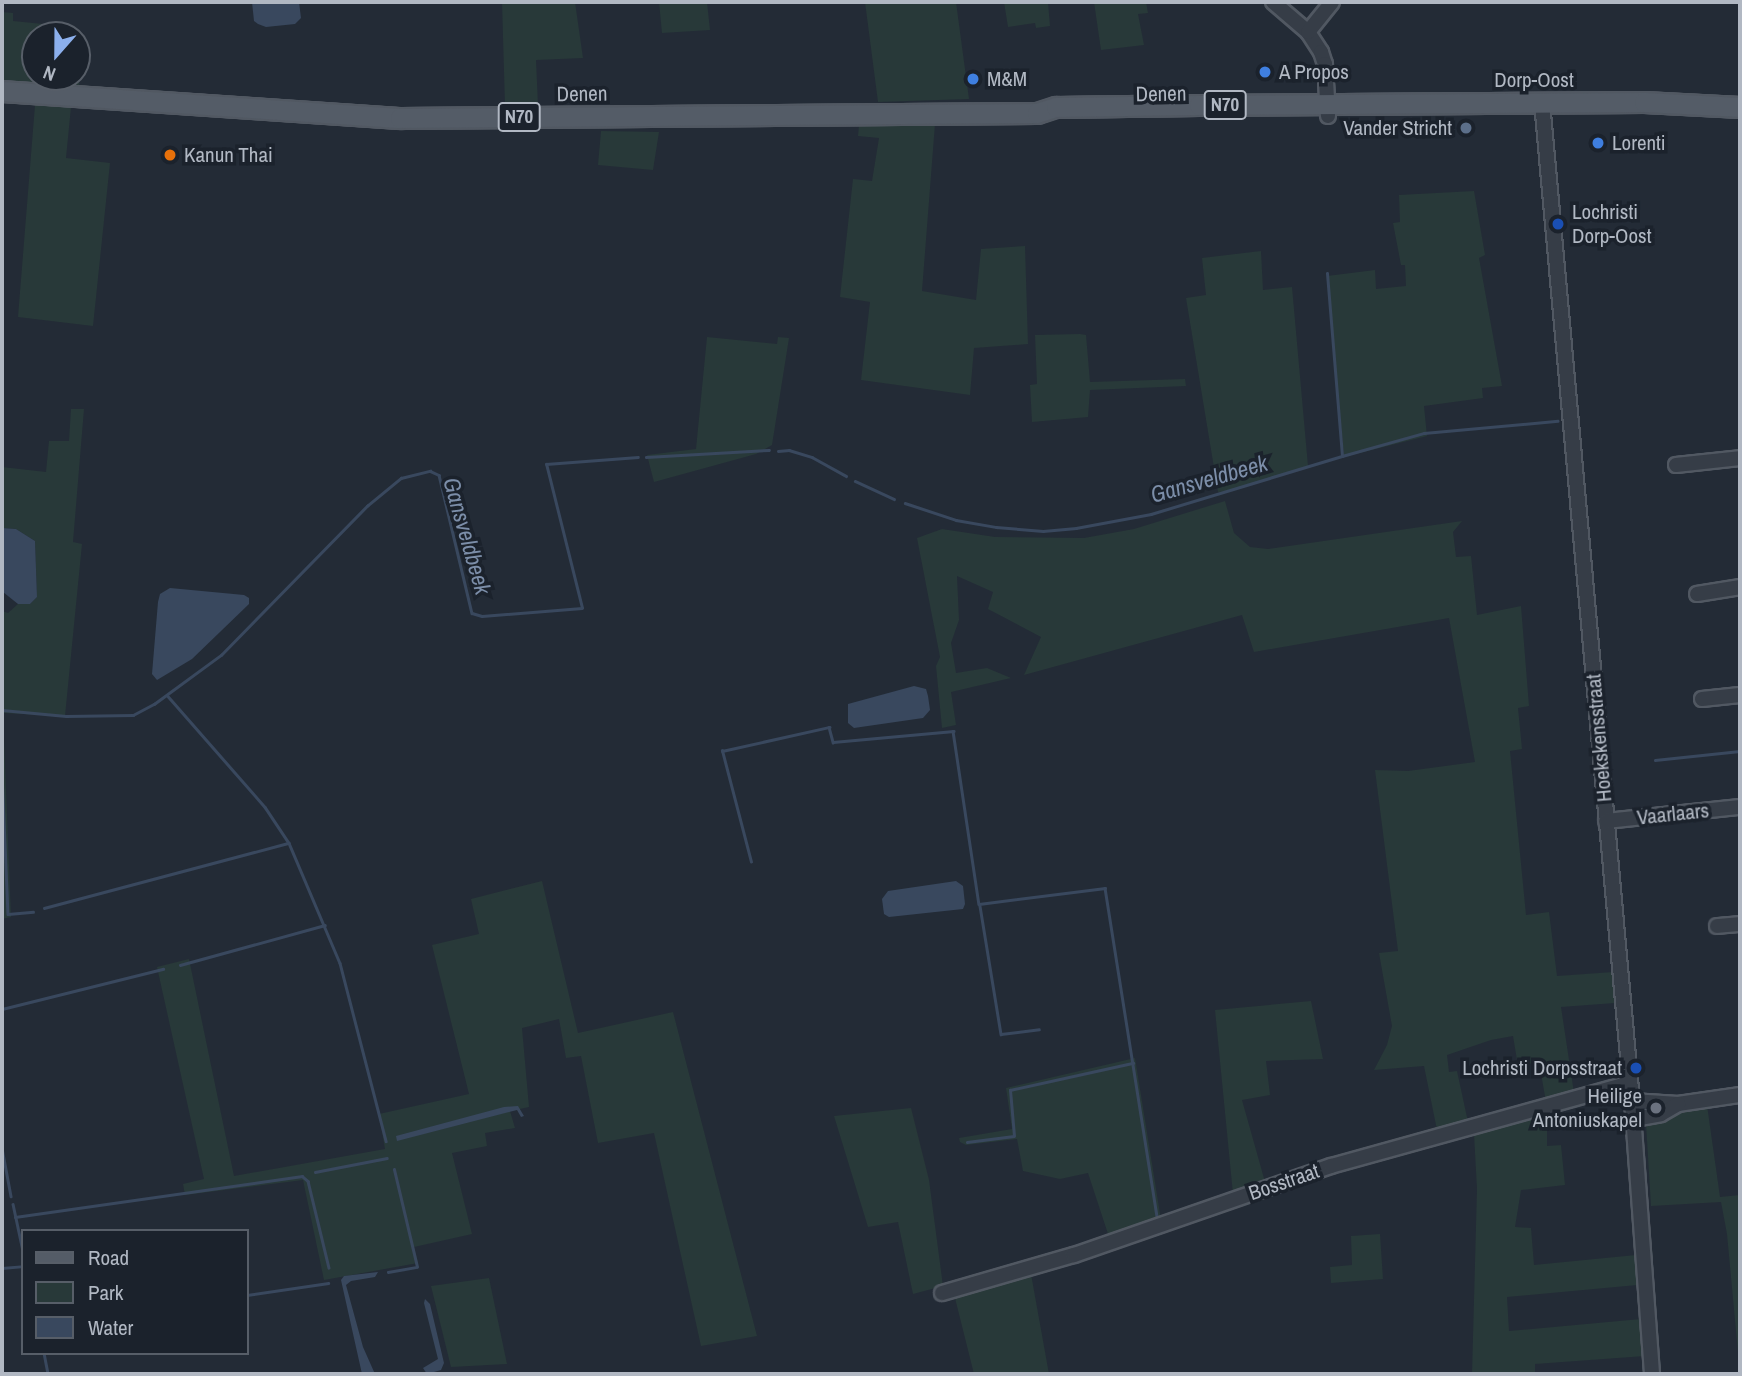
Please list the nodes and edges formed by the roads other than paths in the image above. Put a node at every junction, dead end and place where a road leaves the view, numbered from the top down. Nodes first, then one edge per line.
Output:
1 (1273, 2) edge
2 (1332, 2) edge
3 (1308, 32) junction
4 (2, 91) edge
5 (1740, 107) edge
6 (1542, 108) junction
7 (1327, 110) junction
8 (1740, 114) edge
9 (1740, 458) edge
10 (1676, 465) dead end
11 (1740, 587) edge
12 (1697, 594) dead end
13 (1740, 695) edge
14 (1702, 699) dead end
15 (1740, 807) edge
16 (1606, 821) junction
17 (1740, 924) edge
18 (1717, 926) dead end
19 (1630, 1083) junction
20 (1740, 1095) edge
21 (1632, 1101) junction
22 (1678, 1104) junction
23 (1634, 1119) junction
24 (942, 1293) dead end
25 (1652, 1374) edge

1 - 3 street
2 - 3 street
3 - 7 street
4 - 7 main road, Denen / N70
5 - 6 main road, Dorp-Oost / N70
6 - 7 main road, Dorp-Oost / N70
6 - 8 main road, Dorp-Oost / N70
6 - 16 street, Hoekskensstraat
9 - 10 street
11 - 12 street
13 - 14 street
15 - 16 street, Vaarlaars
16 - 19 street, Hoekskensstraat
17 - 18 street
19 - 21 street, Hoekskensstraat
19 - 24 street, Bosstraat
20 - 22 street
21 - 22 street
21 - 23 street, Hoekskensstraat
22 - 23 street
23 - 25 street, Hoekskensstraat

